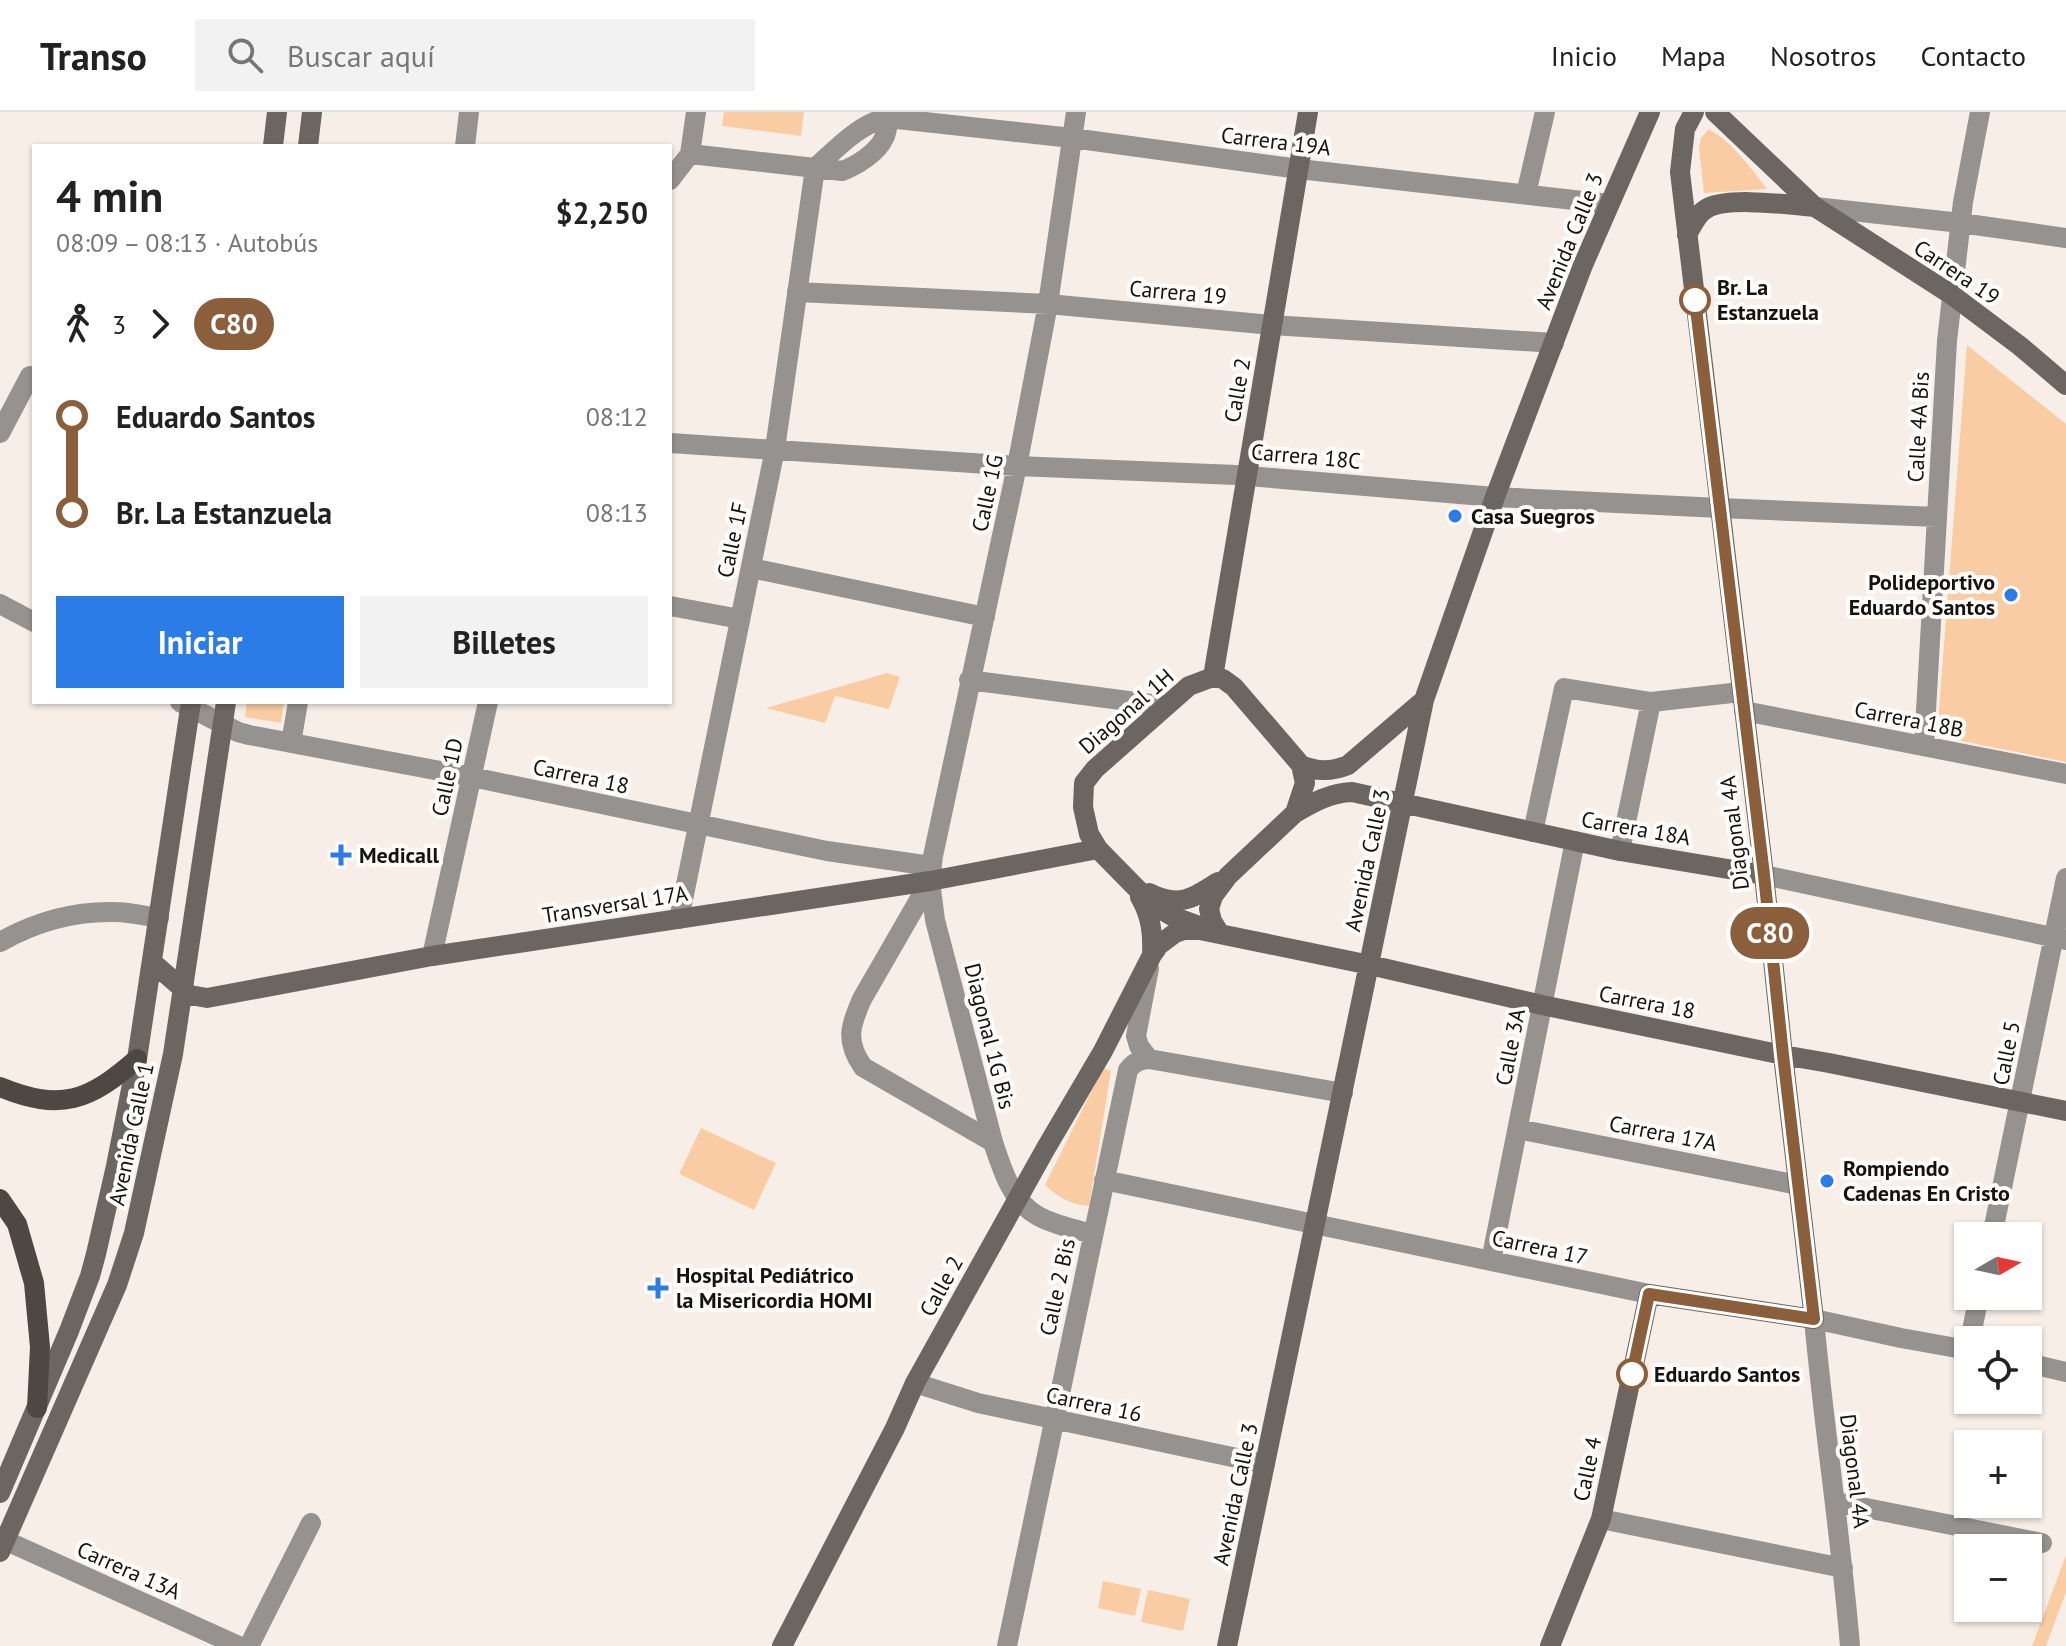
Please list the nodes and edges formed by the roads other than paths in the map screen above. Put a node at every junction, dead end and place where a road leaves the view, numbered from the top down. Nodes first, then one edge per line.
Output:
1 (277, 112) edge
2 (312, 112) edge
3 (469, 112) edge
4 (696, 112) edge
5 (1076, 112) edge
6 (1308, 112) edge
7 (1545, 112) edge
8 (1650, 112) edge
9 (1694, 112) edge
10 (1715, 112) edge
11 (1980, 112) edge
12 (889, 115) edge
13 (1072, 138) junction
14 (273, 144) edge
15 (308, 144) edge
16 (465, 144) edge
17 (690, 154) junction
18 (815, 168) junction
19 (1299, 169) junction
20 (672, 177) edge
21 (1526, 194) junction
22 (1609, 204) junction
23 (1815, 207) junction
24 (1961, 223) junction
25 (1687, 235) junction
26 (2066, 238) edge
27 (797, 292) junction
28 (1952, 295) junction
29 (1048, 304) junction
30 (1272, 325) junction
31 (1554, 343) junction
32 (32, 377) edge
33 (2066, 385) edge
34 (0, 433) edge
35 (672, 443) edge
36 (775, 449) junction
37 (1017, 466) junction
38 (1247, 475) junction
39 (1495, 497) junction
40 (1720, 508) junction
41 (1937, 517) junction
42 (751, 568) junction
43 (0, 604) edge
44 (672, 606) edge
45 (985, 617) junction
46 (740, 619) junction
47 (32, 621) edge
48 (1213, 677) junction
49 (969, 680) junction
50 (1424, 700) junction
51 (1651, 702) junction
52 (1742, 702) junction
53 (187, 704) edge
54 (226, 704) edge
55 (298, 704) edge
56 (488, 704) edge
57 (1166, 706) junction
58 (223, 725) junction
59 (291, 743) junction
60 (1924, 746) junction
61 (1301, 765) junction
62 (2066, 774) edge
63 (472, 777) junction
64 (1083, 793) joint
65 (1403, 805) junction
66 (1295, 813) junction
67 (699, 825) junction
68 (1533, 832) junction
69 (1575, 841) junction
70 (1098, 849) junction
71 (1620, 851) junction
72 (930, 873) junction
73 (1764, 875) junction
74 (1228, 876) junction
75 (2066, 878) edge
76 (1132, 885) junction
77 (159, 918) junction
78 (679, 919) junction
79 (1220, 934) junction
80 (2060, 939) edge
81 (0, 942) edge
82 (1152, 955) junction
83 (432, 956) junction
84 (152, 962) junction
85 (1370, 965) junction
86 (184, 990) junction
87 (1542, 1005) junction
88 (1783, 1055) junction
89 (137, 1059) junction
90 (1149, 1059) junction
91 (0, 1087) edge
92 (1343, 1093) junction
93 (2021, 1102) junction
94 (2066, 1111) edge
95 (1518, 1129) junction
96 (993, 1142) junction
97 (1104, 1180) junction
98 (1798, 1185) junction
99 (0, 1199) edge
100 (1018, 1199) junction
101 (1995, 1222) edge
102 (1316, 1224) junction
103 (1092, 1234) junction
104 (1491, 1261) junction
105 (1649, 1294) junction
106 (1814, 1319) junction
107 (1954, 1347) edge
108 (2042, 1366) edge
109 (2066, 1372) edge
110 (915, 1383) junction
111 (37, 1408) junction
112 (1053, 1420) junction
113 (1265, 1464) junction
114 (0, 1493) edge
115 (1836, 1502) junction
116 (1601, 1519) junction
117 (311, 1523) dead end
118 (1997, 1534) edge
119 (2, 1544) edge
120 (1843, 1568) junction
121 (239, 1646) edge
122 (249, 1646) edge
123 (782, 1646) edge
124 (1007, 1646) edge
125 (1227, 1646) edge
126 (1550, 1646) edge
127 (1850, 1646) edge

1 - 14 street
2 - 15 street
3 - 16 street
4 - 17 street
5 - 13 street, Calle 1G
6 - 19 street, Calle 2
7 - 21 street
8 - 22 street, Avenida Calle 3
9 - 25 street, Diagonal 4A
10 - 23 street, Carrera 19
11 - 24 street, Calle 4A Bis
12 - 13 street, Carrera 19A
12 - 18 street
13 - 19 street, Carrera 19A
13 - 29 street, Calle 1G
17 - 18 street
17 - 20 street
18 - 27 street, Calle 1F
19 - 21 street, Carrera 19A
19 - 30 street, Calle 2
21 - 22 street, Carrera 19A
22 - 31 street, Avenida Calle 3
23 - 24 street
23 - 25 street
23 - 28 street, Carrera 19
24 - 26 street
24 - 28 street, Calle 4A Bis
25 - 40 street, Diagonal 4A
27 - 29 street, Carrera 19
27 - 36 street, Calle 1F
28 - 33 street, Carrera 19
28 - 41 street, Calle 4A Bis
29 - 30 street, Carrera 19
29 - 37 street, Calle 1G
30 - 31 street, Carrera 19
30 - 38 street, Calle 2
31 - 39 street, Avenida Calle 3
32 - 34 street
35 - 36 street, Carrera 18C
36 - 37 street, Carrera 18C
36 - 42 street, Calle 1F
37 - 38 street, Carrera 18C
37 - 45 street, Calle 1G
38 - 39 street, Carrera 18C
38 - 48 street, Calle 2
39 - 40 street, Carrera 18C
39 - 50 street, Avenida Calle 3
40 - 41 street, Carrera 18C
40 - 52 street, Diagonal 4A
41 - 60 street, Calle 4A Bis
42 - 45 street
42 - 46 street, Calle 1F
43 - 47 street
44 - 46 street
45 - 49 street, Calle 1G
46 - 67 street, Calle 1F
48 - 57 street, Diagonal 1H
48 - 61 street
49 - 57 street
49 - 72 street, Calle 1G
50 - 61 street
50 - 65 street, Avenida Calle 3
51 - 52 street, Carrera 18B
51 - 68 street, Carrera 18B
51 - 71 street
52 - 60 street, Carrera 18B
52 - 73 street, Diagonal 4A
53 - 58 street, Carrera 18
53 - 77 street, Avenida Calle 1
54 - 58 street, Avenida Calle 1
55 - 59 street
56 - 63 street, Calle 1D
57 - 64 street, Diagonal 1H
58 - 59 street, Carrera 18
58 - 86 street, Avenida Calle 1
59 - 63 street, Carrera 18
60 - 62 street, Carrera 18B
61 - 66 street
63 - 67 street, Carrera 18
63 - 83 street, Calle 1D
64 - 70 street, Carrera 18
65 - 66 street, Carrera 18A
65 - 68 street, Carrera 18A
65 - 85 street, Avenida Calle 3
66 - 74 street
67 - 72 street, Carrera 18
67 - 78 street, Calle 1F
68 - 69 street, Carrera 18A
69 - 71 street, Carrera 18A
69 - 87 street, Calle 3A
70 - 72 street, Transversal 17A
70 - 76 street, Carrera 18
71 - 73 street, Carrera 18A
72 - 78 street, Transversal 17A
72 - 96 street, Diagonal 1G Bis
72 - 96 street
73 - 80 street, Carrera 18A
73 - 88 street, Diagonal 4A
74 - 76 street, Carrera 18
74 - 79 street
75 - 80 street, Calle 5
76 - 79 street, Carrera 18
76 - 82 street, Carrera 18
77 - 81 street
77 - 84 street, Avenida Calle 1
78 - 83 street, Transversal 17A
79 - 82 street, Carrera 18
79 - 85 street, Carrera 18
80 - 93 street, Calle 5
82 - 90 street
82 - 100 street, Calle 2
83 - 86 street, Transversal 17A
84 - 86 street
84 - 89 street, Avenida Calle 1
85 - 87 street, Carrera 18
85 - 92 street, Avenida Calle 3
86 - 119 street, Avenida Calle 1
87 - 88 street, Carrera 18
87 - 95 street, Calle 3A
88 - 93 street, Carrera 18
88 - 98 street, Diagonal 4A
89 - 91 main road
89 - 111 street, Avenida Calle 1
90 - 92 street
90 - 97 street, Calle 2 Bis
92 - 102 street, Avenida Calle 3
93 - 94 street, Carrera 18
93 - 101 street, Calle 5
95 - 98 street, Carrera 17A
95 - 104 street, Calle 3A
96 - 100 street, Diagonal 1G Bis
97 - 102 street, Carrera 17
97 - 103 street, Calle 2 Bis
98 - 106 street, Diagonal 4A
99 - 111 main road
100 - 103 street
100 - 110 street, Calle 2
102 - 104 street, Carrera 17
102 - 113 street, Avenida Calle 3
103 - 112 street, Calle 2 Bis
104 - 105 street, Carrera 17
105 - 106 street, Carrera 17
105 - 116 street, Calle 4
106 - 107 street, Carrera 17
106 - 115 street, Diagonal 4A
108 - 109 street
110 - 112 street, Carrera 16
110 - 123 street, Calle 2
111 - 114 street, Avenida Calle 1
112 - 113 street, Carrera 16
112 - 124 street, Calle 2 Bis
113 - 125 street, Avenida Calle 3
115 - 118 street
115 - 120 street, Diagonal 4A
116 - 120 street
116 - 126 street, Calle 4
117 - 122 street
119 - 121 street, Carrera 13A
120 - 127 street, Diagonal 4A

